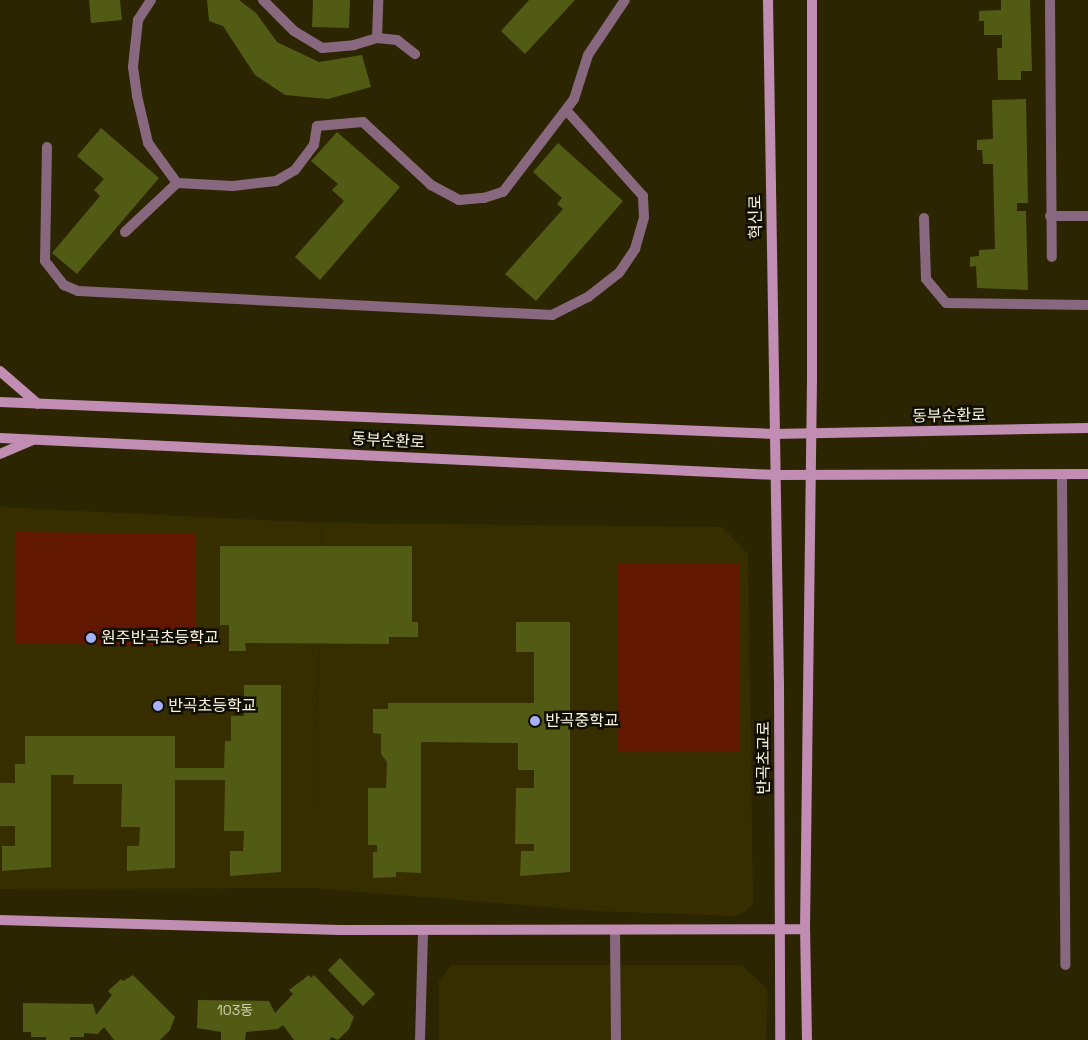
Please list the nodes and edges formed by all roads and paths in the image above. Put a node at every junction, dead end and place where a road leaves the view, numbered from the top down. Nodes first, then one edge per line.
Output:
1 (150, 0) edge
2 (263, 0) edge
3 (378, 0) edge
4 (625, 0) edge
5 (768, 0) edge
6 (812, 0) edge
7 (1050, 0) edge
8 (377, 38) junction
9 (415, 54) dead end
10 (566, 110) junction
11 (47, 147) dead end
12 (176, 183) junction
13 (1050, 216) junction
14 (1088, 216) edge
15 (924, 218) dead end
16 (125, 232) dead end
17 (1052, 257) dead end
18 (1088, 305) edge
19 (0, 371) edge
20 (0, 402) edge
21 (38, 404) junction
22 (1088, 428) edge
23 (774, 434) junction
24 (810, 434) junction
25 (0, 438) edge
26 (36, 439) junction
27 (0, 454) edge
28 (1088, 474) edge
29 (775, 475) junction
30 (1062, 475) junction
31 (810, 476) junction
32 (0, 920) edge
33 (780, 929) junction
34 (423, 930) junction
35 (615, 930) junction
36 (805, 930) junction
37 (1065, 965) dead end
38 (420, 1040) edge
39 (616, 1040) edge
40 (780, 1040) edge
41 (807, 1040) edge

1 - 12 street
2 - 8 street
3 - 8 street
4 - 10 street
5 - 23 street, 혁신로
6 - 24 street
7 - 13 street
8 - 9 street
10 - 11 street
10 - 12 street
12 - 16 street
13 - 14 street
13 - 17 street
15 - 18 street
19 - 21 street
20 - 21 street, 동부순환로
21 - 23 street, 동부순환로
22 - 24 street, 동부순환로
23 - 24 street, 동부순환로
23 - 29 street, 혁신로
24 - 31 street
25 - 26 street, 동부순환로
26 - 27 street
26 - 29 street, 동부순환로
28 - 30 street
29 - 31 street, 동부순환로
29 - 33 street, 반곡초교로
30 - 31 street
30 - 37 street
31 - 36 street
32 - 34 street
33 - 35 street
33 - 36 street
33 - 40 street, 반곡초교로
34 - 35 street
34 - 38 street
35 - 39 street
36 - 41 street

